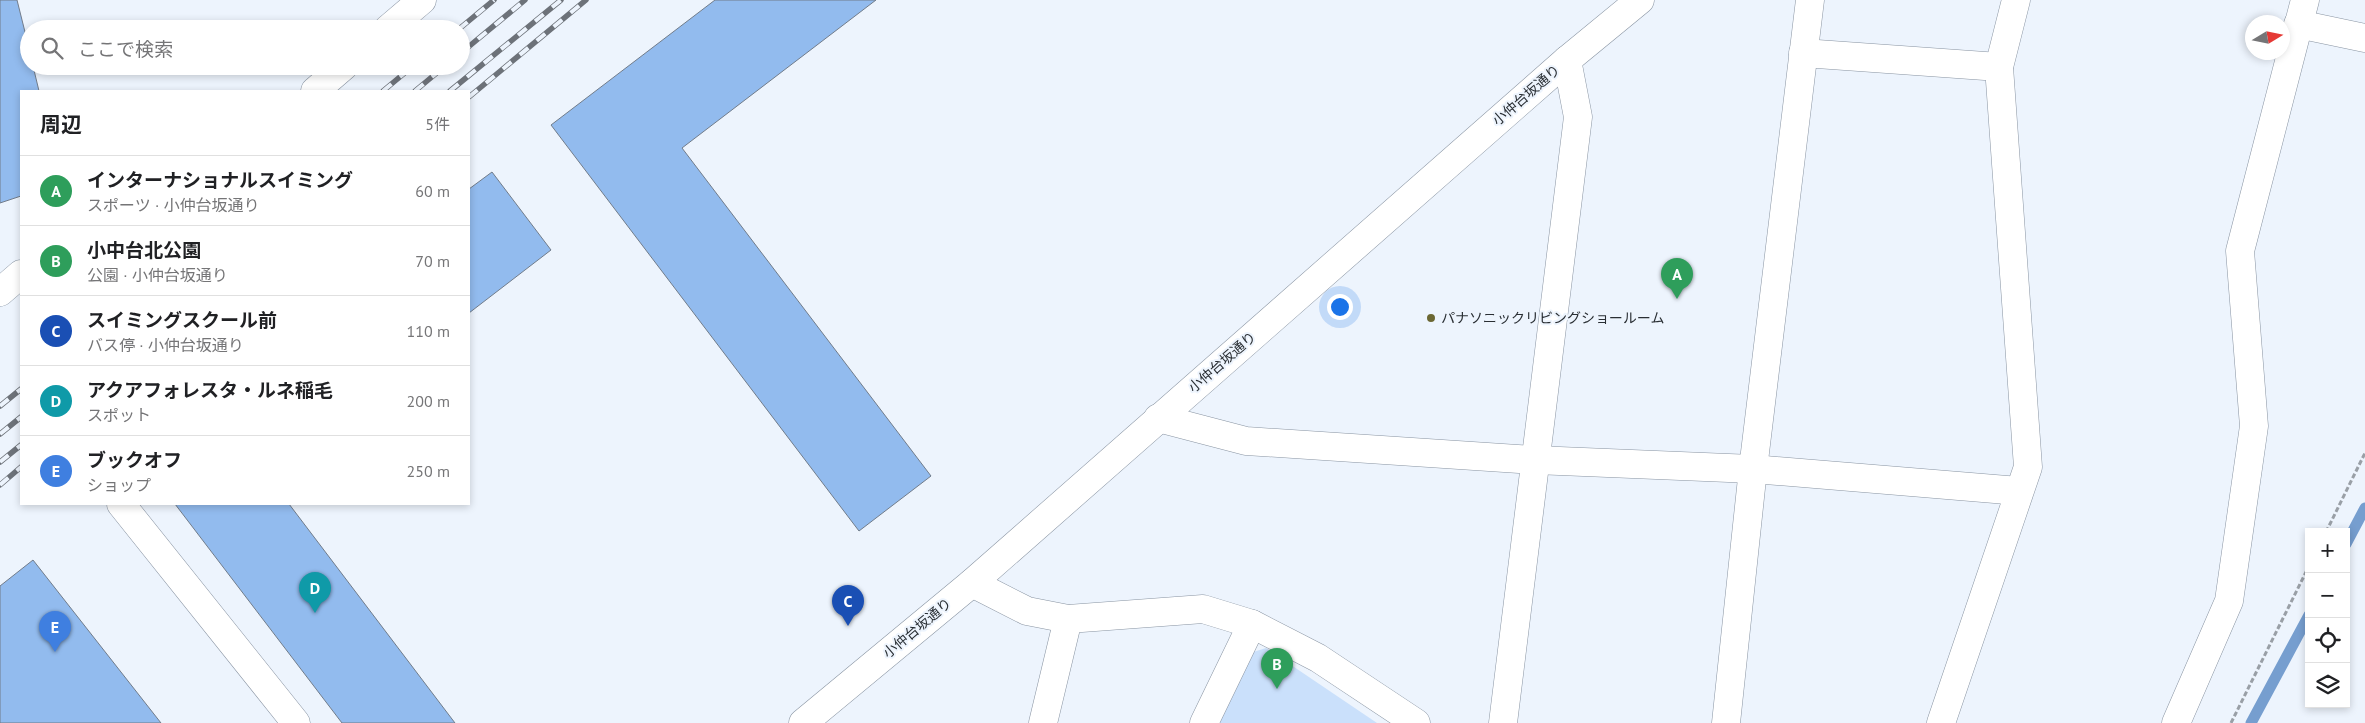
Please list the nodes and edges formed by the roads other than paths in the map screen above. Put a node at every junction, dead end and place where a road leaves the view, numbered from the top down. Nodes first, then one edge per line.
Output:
1 (422, 0) edge
2 (1640, 0) edge
3 (1810, 0) edge
4 (2016, 0) edge
5 (2301, 12) edge
6 (399, 20) edge
7 (2365, 38) edge
8 (1804, 53) junction
9 (1567, 60) junction
10 (1999, 67) junction
11 (334, 75) edge
12 (316, 90) edge
13 (20, 275) edge
14 (0, 292) edge
15 (1158, 418) junction
16 (1534, 460) junction
17 (1753, 470) junction
18 (2019, 491) junction
19 (122, 505) edge
20 (972, 583) junction
21 (1068, 619) junction
22 (1252, 624) junction
23 (296, 723) edge
24 (803, 723) edge
25 (1043, 723) edge
26 (1204, 723) edge
27 (1416, 723) edge
28 (1503, 723) edge
29 (1726, 723) edge
30 (1941, 723) edge
31 (2176, 723) edge

1 - 6 street
2 - 9 street, 小仲台坂通り
3 - 8 street
4 - 10 street
5 - 7 street
5 - 31 street
8 - 10 street
8 - 17 street
9 - 15 street, 小仲台坂通り
9 - 16 street
10 - 18 street
11 - 12 street
13 - 14 street
15 - 16 street
15 - 20 street, 小仲台坂通り
16 - 17 street
16 - 28 street
17 - 18 street
17 - 29 street
18 - 30 street
19 - 23 street
20 - 21 street
20 - 24 street, 小仲台坂通り
21 - 22 street
21 - 25 street
22 - 26 street
22 - 27 street

